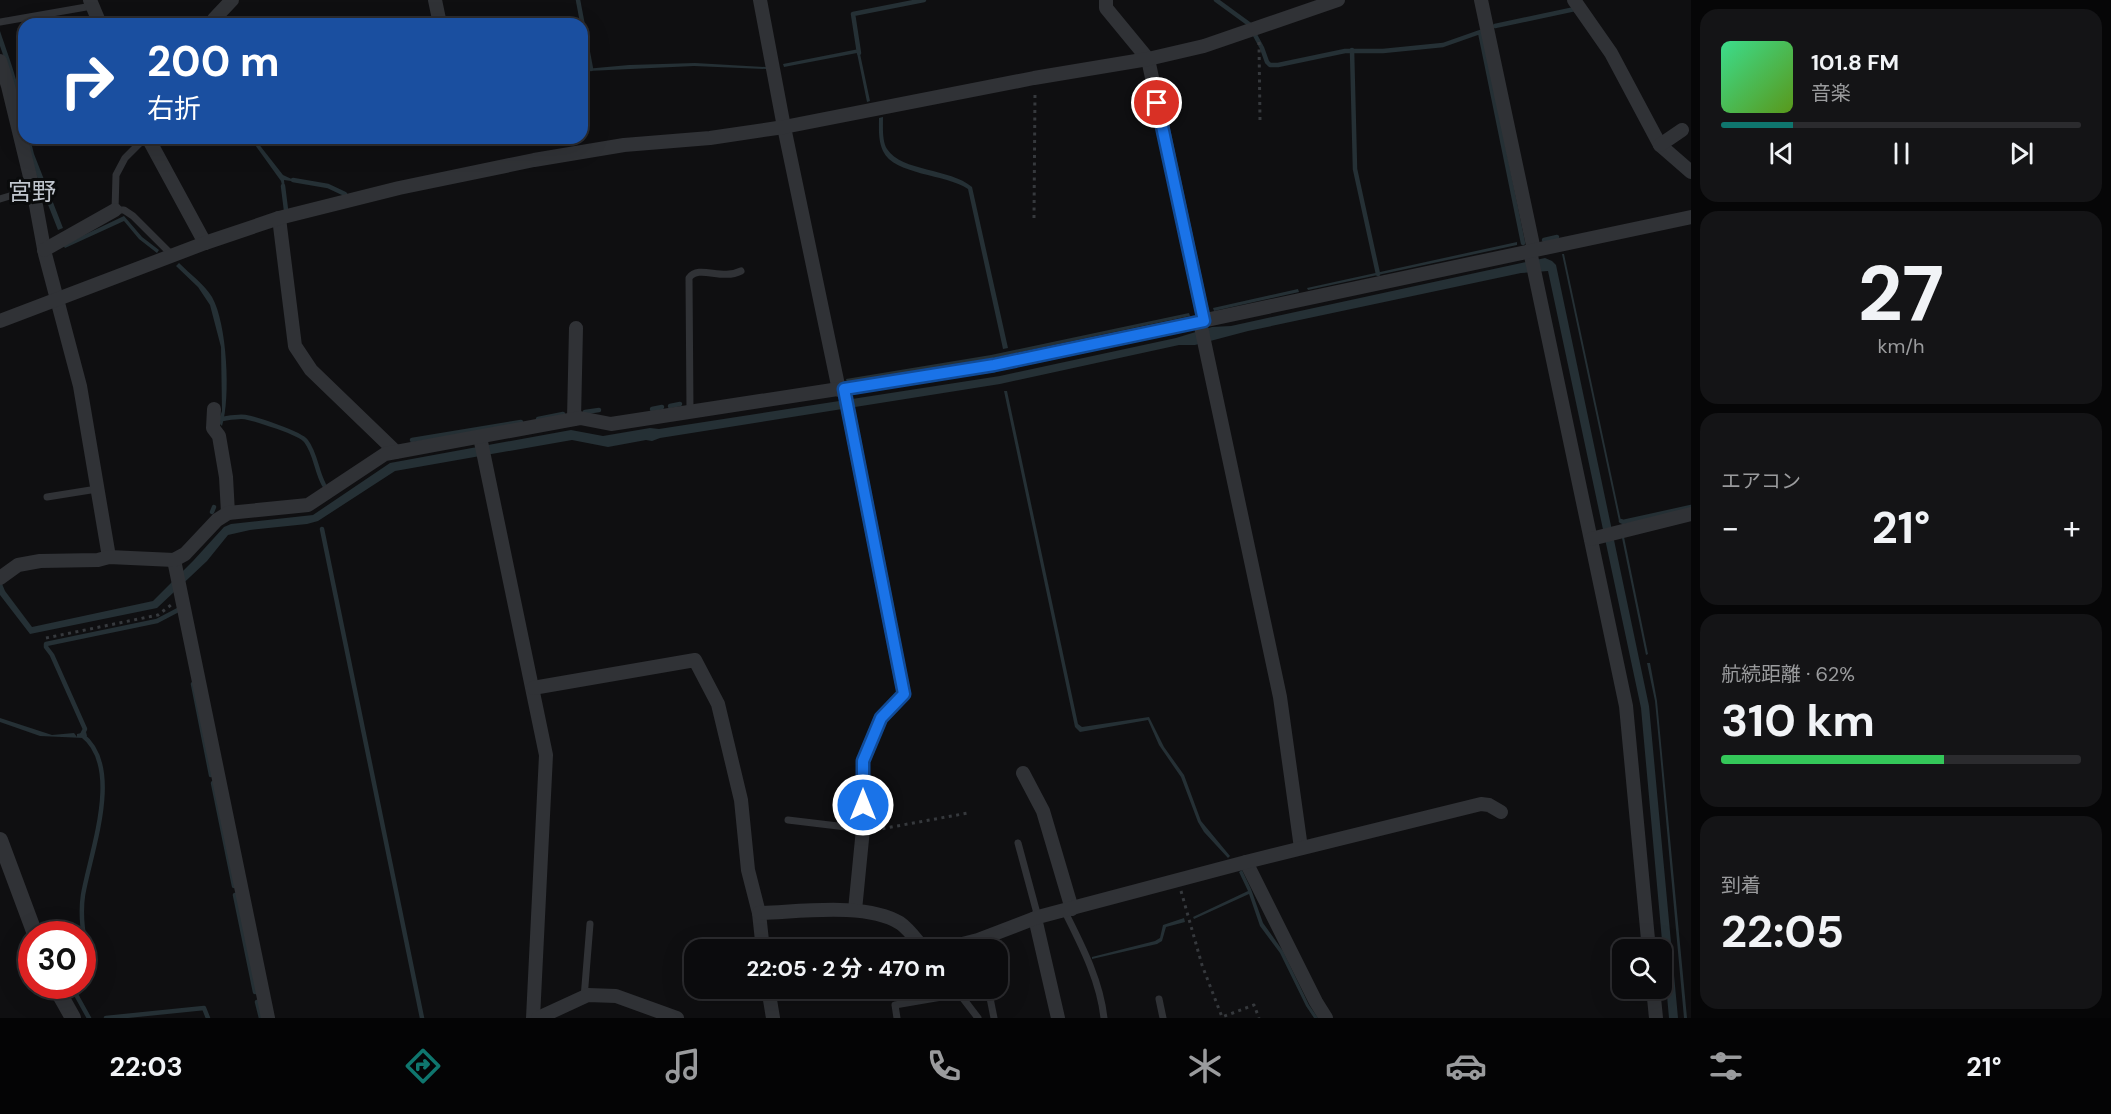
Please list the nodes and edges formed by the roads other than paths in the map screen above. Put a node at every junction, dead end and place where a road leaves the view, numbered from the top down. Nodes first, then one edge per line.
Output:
1 (232, 0) edge
2 (435, 0) edge
3 (760, 0) edge
4 (1106, 0) edge
5 (1338, 0) edge
6 (1481, 0) edge
7 (1574, 0) edge
8 (91, 3) edge
9 (18, 18) edge
10 (19, 18) edge
11 (97, 18) edge
12 (214, 18) edge
13 (439, 18) edge
14 (0, 22) edge
15 (1148, 59) junction
16 (0, 61) edge
17 (4, 83) edge
18 (784, 127) junction
19 (1682, 130) dead end
20 (18, 134) edge
21 (21, 144) edge
22 (143, 144) edge
23 (153, 144) edge
24 (1660, 145) junction
25 (1691, 172) edge
26 (33, 189) junction
27 (0, 200) edge
28 (115, 210) junction
29 (1691, 217) edge
30 (279, 218) junction
31 (205, 243) junction
32 (44, 250) junction
33 (1532, 254) junction
34 (173, 256) junction
35 (741, 271) dead end
36 (58, 300) junction
37 (0, 321) edge
38 (1202, 324) junction
39 (576, 328) dead end
40 (842, 389) junction
41 (214, 409) dead end
42 (690, 412) junction
43 (574, 419) junction
44 (482, 446) junction
45 (396, 452) junction
46 (97, 489) junction
47 (47, 497) dead end
48 (228, 513) junction
49 (1691, 514) edge
50 (1603, 536) junction
51 (109, 557) junction
52 (176, 567) junction
53 (1, 577) edge
54 (533, 688) junction
55 (1023, 772) dead end
56 (1501, 812) dead end
57 (788, 820) dead end
58 (863, 831) junction
59 (0, 840) edge
60 (1018, 843) dead end
61 (1301, 848) junction
62 (1246, 862) junction
63 (855, 910) junction
64 (1068, 910) junction
65 (759, 913) junction
66 (1037, 918) junction
67 (30, 921) edge
68 (590, 924) dead end
69 (762, 939) edge
70 (915, 939) edge
71 (992, 939) edge
72 (1648, 939) edge
73 (584, 998) junction
74 (62, 999) edge
75 (769, 999) edge
76 (922, 999) edge
77 (963, 999) edge
78 (990, 999) edge
79 (1159, 999) dead end
80 (1654, 999) edge
81 (73, 1018) edge
82 (268, 1018) edge
83 (533, 1018) edge
84 (538, 1018) edge
85 (677, 1018) edge
86 (772, 1018) edge
87 (897, 1018) edge
88 (978, 1018) edge
89 (993, 1018) edge
90 (1058, 1018) edge
91 (1104, 1018) edge
92 (1163, 1018) edge
93 (1326, 1018) edge
94 (1656, 1018) edge

1 - 12 street
2 - 13 street
3 - 18 street
4 - 15 street
5 - 15 street
6 - 33 street
7 - 24 street
8 - 10 lane
8 - 11 street
9 - 14 lane
15 - 18 street
15 - 38 street
16 - 17 street
17 - 20 street
18 - 30 street
18 - 40 street
19 - 24 street
21 - 26 street
22 - 28 lane
23 - 31 street
24 - 25 street
26 - 27 lane
26 - 32 street
28 - 32 street
28 - 34 lane
29 - 33 street
30 - 31 street
30 - 45 street
31 - 34 street
32 - 36 street
33 - 38 street
33 - 50 street
34 - 36 street
35 - 42 lane
36 - 37 street
36 - 46 street
38 - 40 street
38 - 61 street
39 - 43 street
40 - 42 street
40 - 58 street
41 - 48 street
42 - 43 street
43 - 44 street
44 - 45 street
44 - 54 street
45 - 48 street
46 - 47 lane
46 - 51 street
48 - 52 street
49 - 50 street
50 - 72 street
51 - 52 street
51 - 53 street
52 - 82 street
54 - 65 street
54 - 83 street
55 - 64 street
56 - 61 street
57 - 58 lane
58 - 63 street
59 - 67 street
60 - 66 lane
61 - 62 street
62 - 64 street
62 - 93 street
63 - 65 street
63 - 70 street
64 - 66 street
64 - 91 lane
65 - 69 street
66 - 71 street
66 - 90 street
68 - 73 lane
73 - 84 street
73 - 85 street
74 - 81 street
75 - 86 street
76 - 87 lane
77 - 88 lane
78 - 89 lane
79 - 92 lane
80 - 94 street

